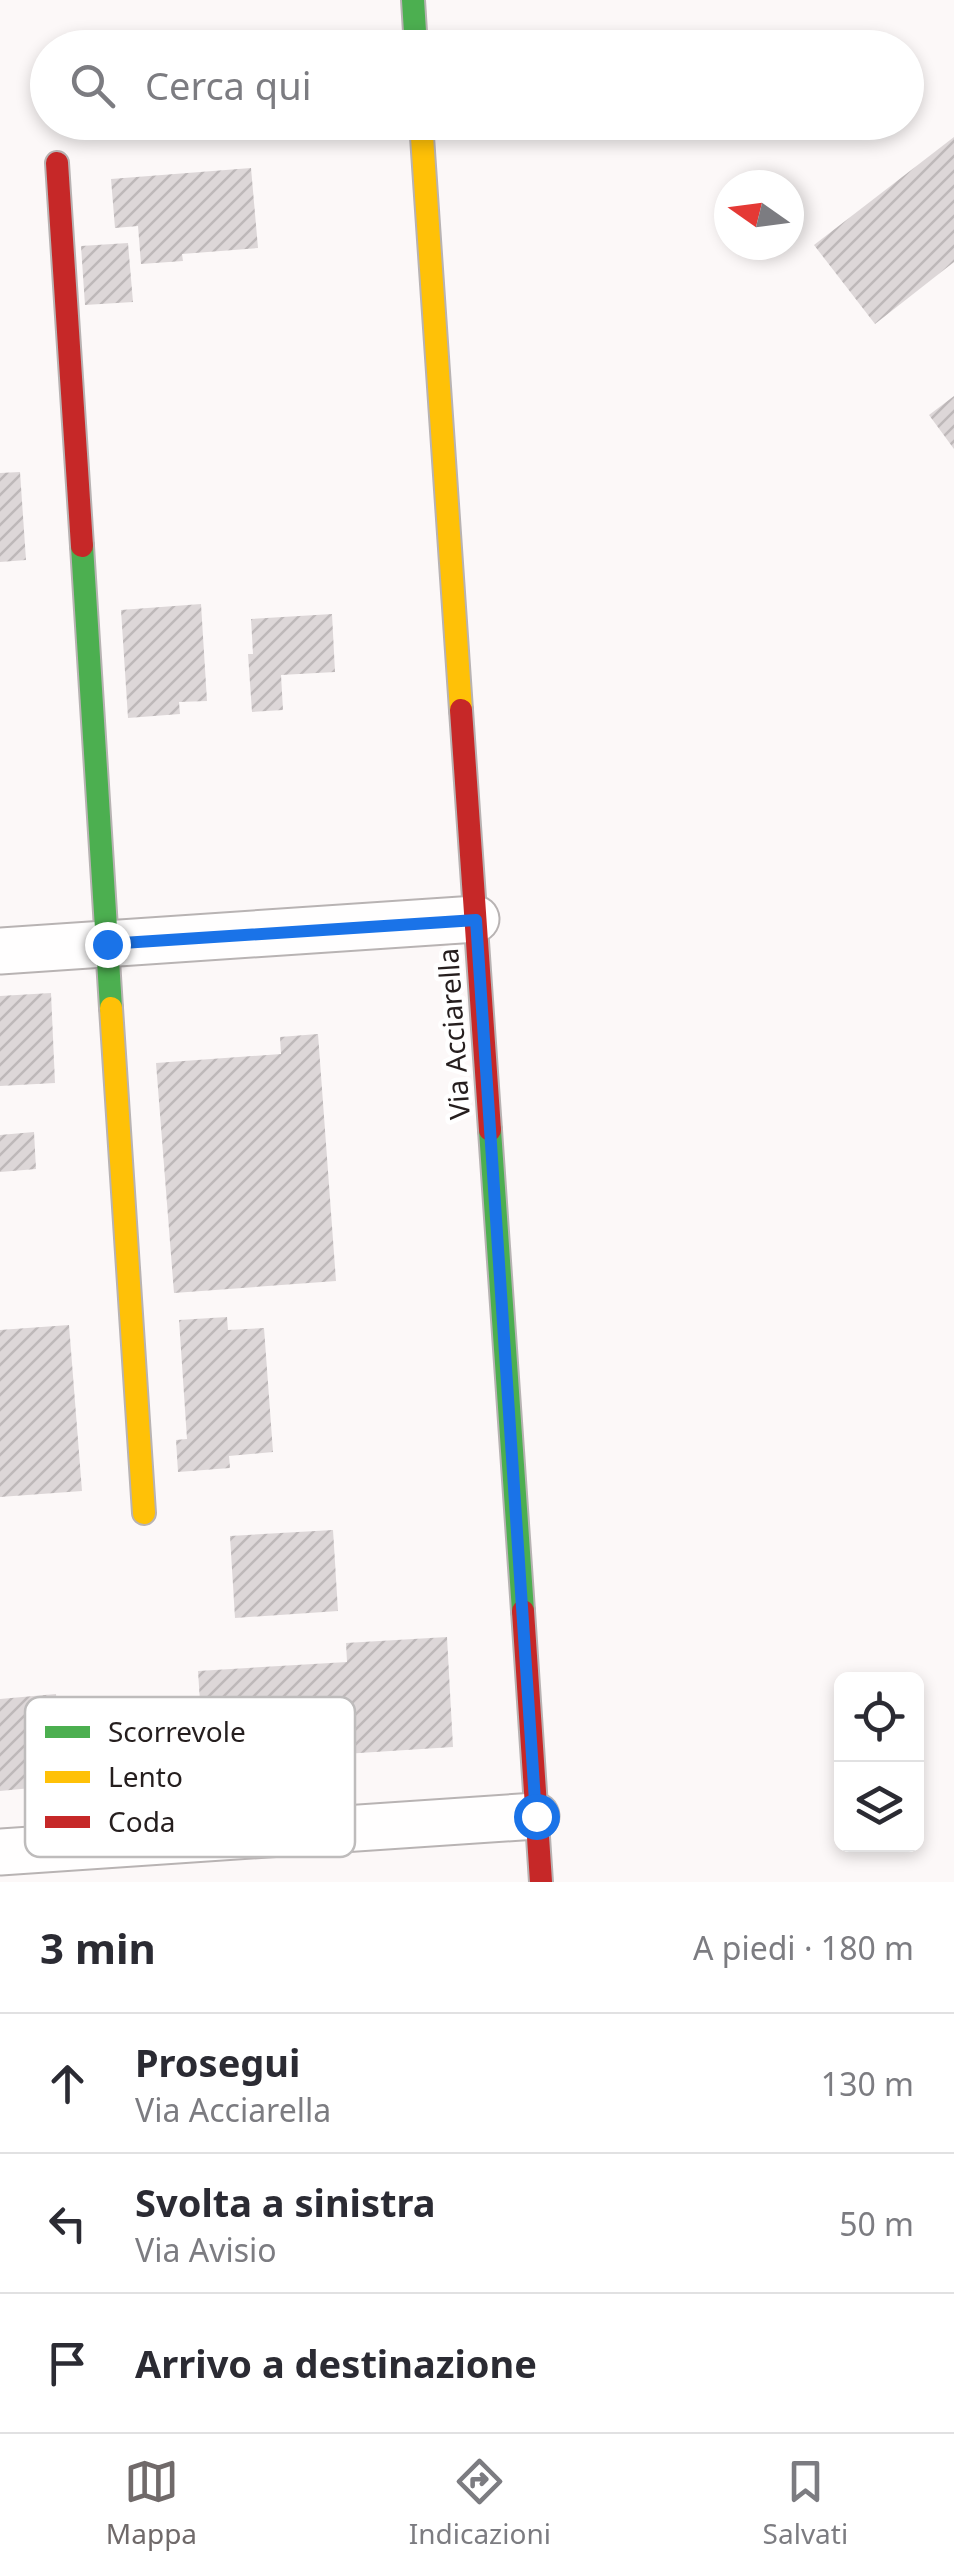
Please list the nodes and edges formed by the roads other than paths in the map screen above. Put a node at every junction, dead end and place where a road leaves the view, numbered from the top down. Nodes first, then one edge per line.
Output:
1 (413, 0) edge
2 (415, 30) edge
3 (423, 140) edge
4 (57, 162) dead end
5 (476, 920) junction
6 (107, 944) junction
7 (0, 951) edge
8 (144, 1513) dead end
9 (536, 1816) junction
10 (355, 1828) edge
11 (25, 1850) edge
12 (0, 1852) edge
13 (541, 1882) edge

1 - 2 main road
3 - 5 main road, Via Acciarella
4 - 6 main road
5 - 6 street
5 - 9 main road, Via Acciarella
6 - 7 street
6 - 8 main road
9 - 10 street
9 - 13 main road, Via Acciarella
11 - 12 street

